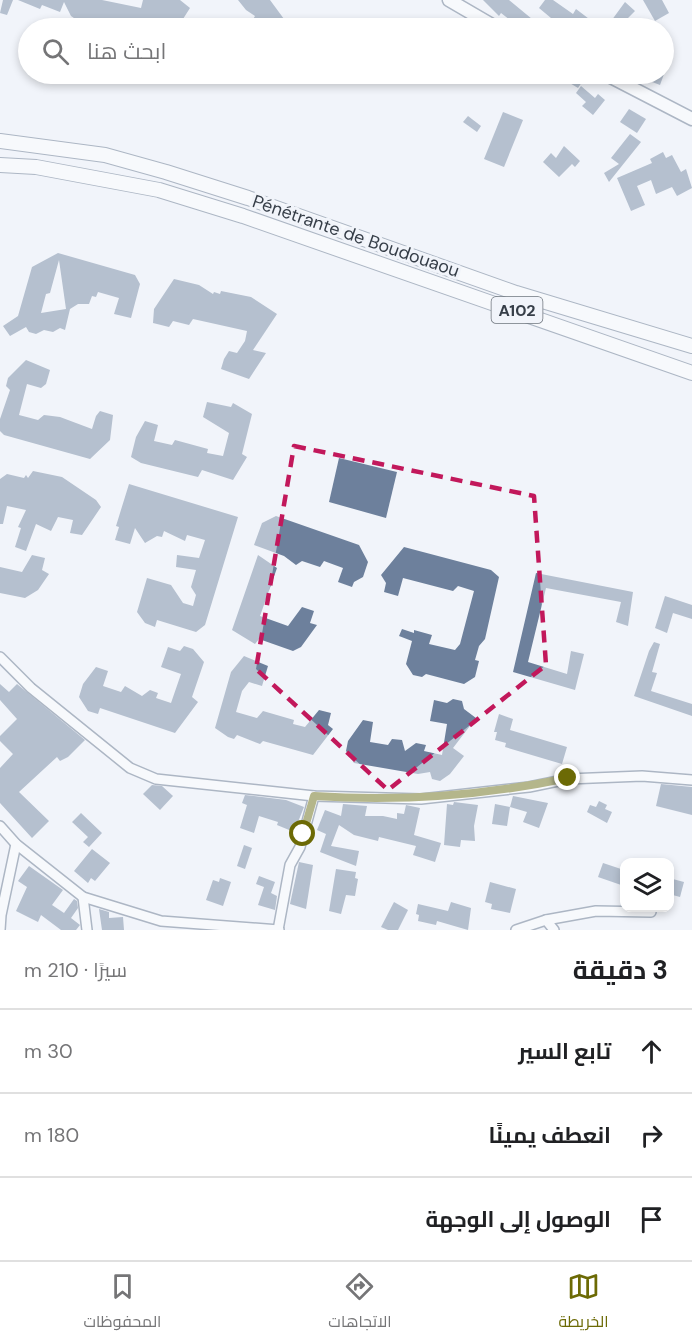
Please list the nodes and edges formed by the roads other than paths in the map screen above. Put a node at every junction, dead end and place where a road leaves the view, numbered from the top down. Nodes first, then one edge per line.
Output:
1 (449, 0) edge
2 (480, 18) edge
3 (624, 84) edge
4 (692, 119) edge
5 (0, 141) edge
6 (0, 165) edge
7 (692, 346) edge
8 (692, 373) edge
9 (0, 657) edge
10 (692, 780) edge
11 (314, 796) junction
12 (0, 826) edge
13 (16, 844) junction
14 (5, 874) edge
15 (83, 897) junction
16 (620, 911) edge
17 (546, 920) junction
18 (161, 926) edge
19 (0, 930) edge
20 (87, 930) edge
21 (279, 930) edge
22 (516, 930) edge
23 (554, 930) edge

1 - 2 main road
3 - 4 main road
5 - 7 highway, Pénétrante de Boudouaou / A102
6 - 8 highway, Pénétrante de Boudouaou / A102
9 - 11 street
10 - 11 street
11 - 21 street
12 - 13 street
13 - 14 street
13 - 15 street
14 - 19 street
15 - 18 street
15 - 20 street
16 - 17 street
17 - 22 street
17 - 23 street
18 - 21 street

